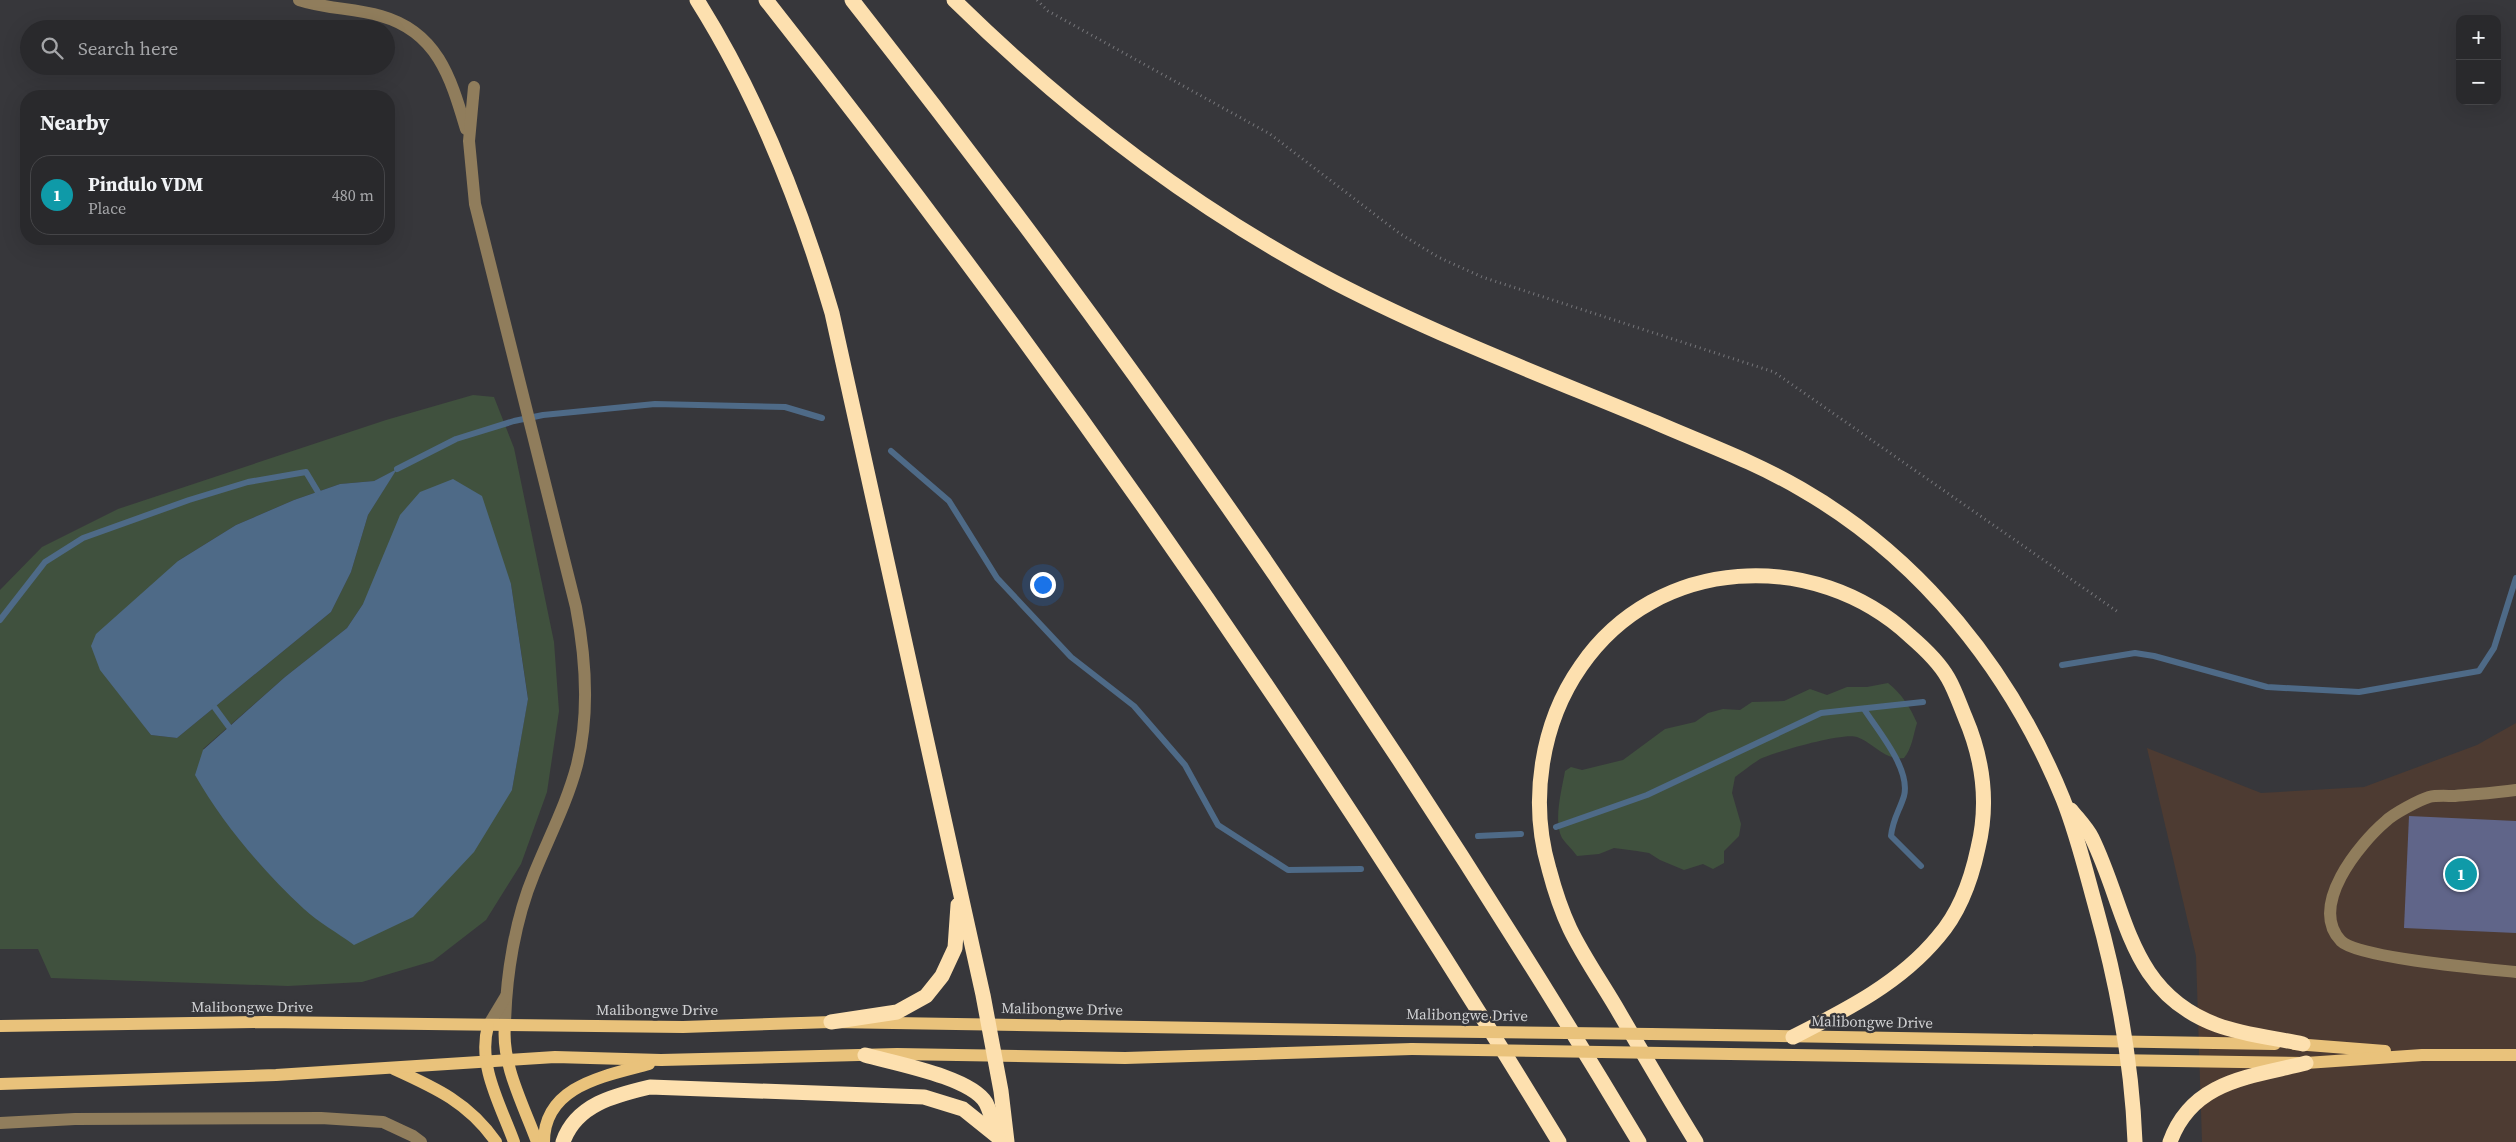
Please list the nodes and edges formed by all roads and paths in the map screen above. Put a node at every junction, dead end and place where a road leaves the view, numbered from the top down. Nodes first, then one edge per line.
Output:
1 (299, 0) edge
2 (697, 0) edge
3 (766, 0) edge
4 (852, 0) edge
5 (954, 0) edge
6 (1037, 0) edge
7 (391, 20) edge
8 (395, 22) edge
9 (474, 87) dead end
10 (469, 141) junction
11 (2118, 612) dead end
12 (2516, 790) edge
13 (2064, 801) junction
14 (959, 889) junction
15 (2516, 972) edge
16 (506, 996) junction
17 (831, 1022) junction
18 (988, 1024) junction
19 (505, 1025) junction
20 (0, 1026) edge
21 (488, 1026) junction
22 (1793, 1037) junction
23 (2124, 1041) junction
24 (2303, 1044) junction
25 (2422, 1054) junction
26 (865, 1055) junction
27 (994, 1055) junction
28 (2516, 1055) edge
29 (661, 1060) junction
30 (2126, 1060) junction
31 (508, 1061) junction
32 (486, 1063) junction
33 (2306, 1063) junction
34 (393, 1069) junction
35 (0, 1084) edge
36 (0, 1123) edge
37 (1001, 1140) edge
38 (421, 1142) edge
39 (496, 1142) edge
40 (514, 1142) edge
41 (537, 1142) edge
42 (544, 1142) edge
43 (563, 1142) edge
44 (1559, 1142) edge
45 (1639, 1142) edge
46 (1696, 1142) edge
47 (2135, 1142) edge
48 (2170, 1142) edge

1 - 7 street
2 - 14 highway
3 - 44 highway
4 - 45 highway
5 - 13 highway
6 - 11 path
8 - 10 street
9 - 10 street
10 - 16 street
12 - 15 street
13 - 23 highway
13 - 24 highway
14 - 17 highway
14 - 18 highway
16 - 19 street
16 - 21 street
17 - 18 main road, Malibongwe Drive
17 - 19 main road, Malibongwe Drive
18 - 22 main road, Malibongwe Drive, bridge
18 - 27 highway
19 - 21 main road, Malibongwe Drive
19 - 31 main road
20 - 21 main road, Malibongwe Drive
21 - 32 main road
22 - 23 main road, Malibongwe Drive
22 - 46 highway
23 - 24 main road, Malibongwe Drive
23 - 30 highway
24 - 25 main road, Malibongwe Drive
25 - 28 main road
25 - 33 main road
26 - 27 main road
26 - 29 main road
26 - 37 highway
27 - 30 main road, bridge
27 - 37 highway
29 - 31 main road
29 - 42 main road
30 - 33 main road
30 - 47 highway
31 - 32 main road
31 - 41 main road
32 - 34 main road
32 - 40 main road
33 - 48 highway
34 - 35 main road
34 - 39 main road
36 - 38 street
37 - 43 highway

